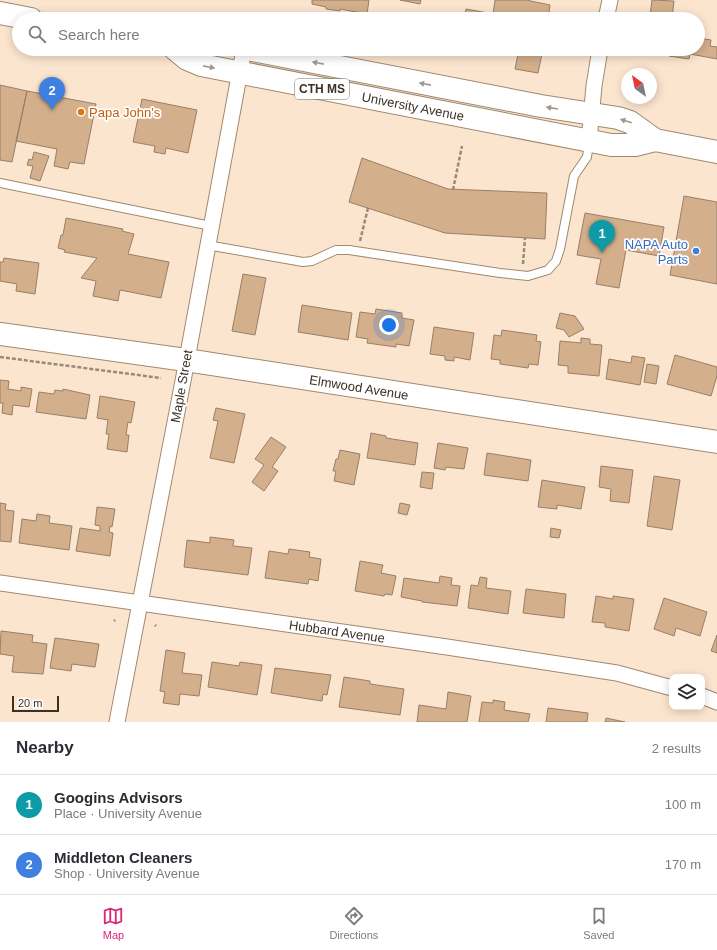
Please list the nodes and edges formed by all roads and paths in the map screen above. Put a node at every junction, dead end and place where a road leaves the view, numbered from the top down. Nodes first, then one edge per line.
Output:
1 (610, 0) edge
2 (607, 12) edge
3 (0, 13) edge
4 (12, 15) edge
5 (183, 56) edge
6 (243, 56) edge
7 (283, 56) edge
8 (599, 56) edge
9 (239, 73) junction
10 (591, 114) junction
11 (655, 140) junction
12 (589, 141) junction
13 (462, 146) dead end
14 (717, 152) edge
15 (0, 183) edge
16 (453, 190) dead end
17 (368, 208) dead end
18 (211, 226) junction
19 (525, 238) dead end
20 (208, 245) junction
21 (358, 251) junction
22 (522, 275) junction
23 (0, 334) edge
24 (0, 357) edge
25 (186, 360) junction
26 (161, 378) dead end
27 (717, 442) edge
28 (0, 584) edge
29 (140, 602) junction
30 (669, 687) edge
31 (705, 697) edge
32 (717, 702) edge
33 (117, 722) edge

1 - 2 street
3 - 4 main road
5 -> 9 main road, University Avenue / CTH MS
6 - 9 street, Maple Street
10 -> 7 main road, University Avenue / CTH MS
8 - 10 street
9 - 12 main road, University Avenue / CTH MS
9 - 18 street, Maple Street
11 -> 10 main road, University Avenue / CTH MS
10 - 12 street
11 - 12 main road, University Avenue / CTH MS
11 - 14 main road, University Avenue / CTH MS
12 - 22 lane
13 - 16 path
15 - 18 lane
17 - 21 path
18 - 20 street, Maple Street
19 - 22 path
20 - 21 lane
20 - 25 street, Maple Street
21 - 22 lane
23 - 25 main road, Elmwood Avenue
24 - 26 path
25 - 27 main road, Elmwood Avenue
25 - 29 street, Maple Street
28 - 29 street, Hubbard Avenue
29 - 30 street, Hubbard Avenue
29 - 33 street, Maple Street
31 - 32 street

